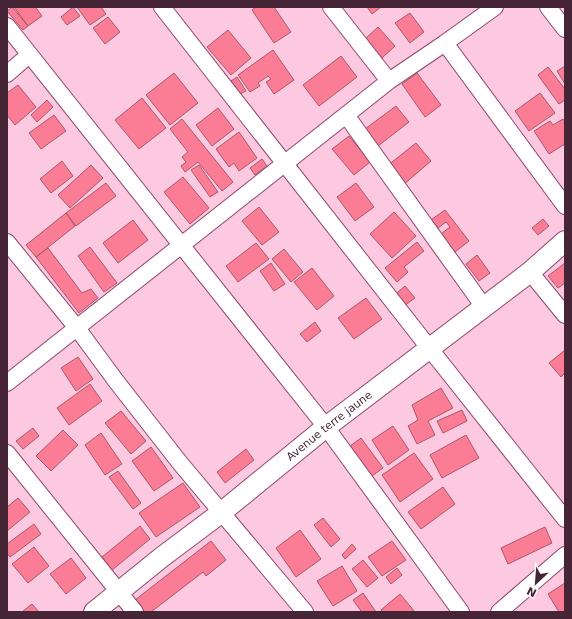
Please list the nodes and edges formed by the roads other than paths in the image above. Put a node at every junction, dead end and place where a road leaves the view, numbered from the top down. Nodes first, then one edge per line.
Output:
1 (162, 7) edge
2 (331, 7) edge
3 (495, 7) edge
4 (548, 7) edge
5 (7, 26) edge
6 (565, 29) edge
7 (445, 43) junction
8 (29, 55) junction
9 (7, 74) edge
10 (389, 80) junction
11 (346, 114) junction
12 (285, 163) junction
13 (565, 206) edge
14 (565, 241) edge
15 (7, 242) edge
16 (182, 245) junction
17 (530, 272) junction
18 (484, 307) junction
19 (565, 315) edge
20 (77, 328) junction
21 (430, 349) junction
22 (7, 384) edge
23 (326, 427) junction
24 (7, 453) edge
25 (222, 512) junction
26 (565, 519) edge
27 (565, 555) edge
28 (119, 591) junction
29 (94, 612) edge
30 (135, 612) edge
31 (305, 612) edge
32 (461, 612) edge
33 (499, 612) edge

1 - 12 street
2 - 10 street
3 - 7 street
4 - 6 street
5 - 8 street
7 - 10 street
7 - 13 street
8 - 9 street
8 - 16 street
10 - 11 street
11 - 12 street
11 - 18 street
12 - 16 street
12 - 21 street
14 - 17 street, Avenue terre jaune
15 - 20 street
16 - 20 street
16 - 23 street
17 - 18 street, Avenue terre jaune
17 - 19 street
18 - 21 street, Avenue terre jaune
20 - 22 street
20 - 25 street
21 - 23 street, Avenue terre jaune
21 - 26 street
23 - 25 street, Avenue terre jaune
23 - 32 street
24 - 28 street
25 - 28 street, Avenue terre jaune
25 - 31 street
27 - 33 street
28 - 29 street, Avenue terre jaune
28 - 30 street

